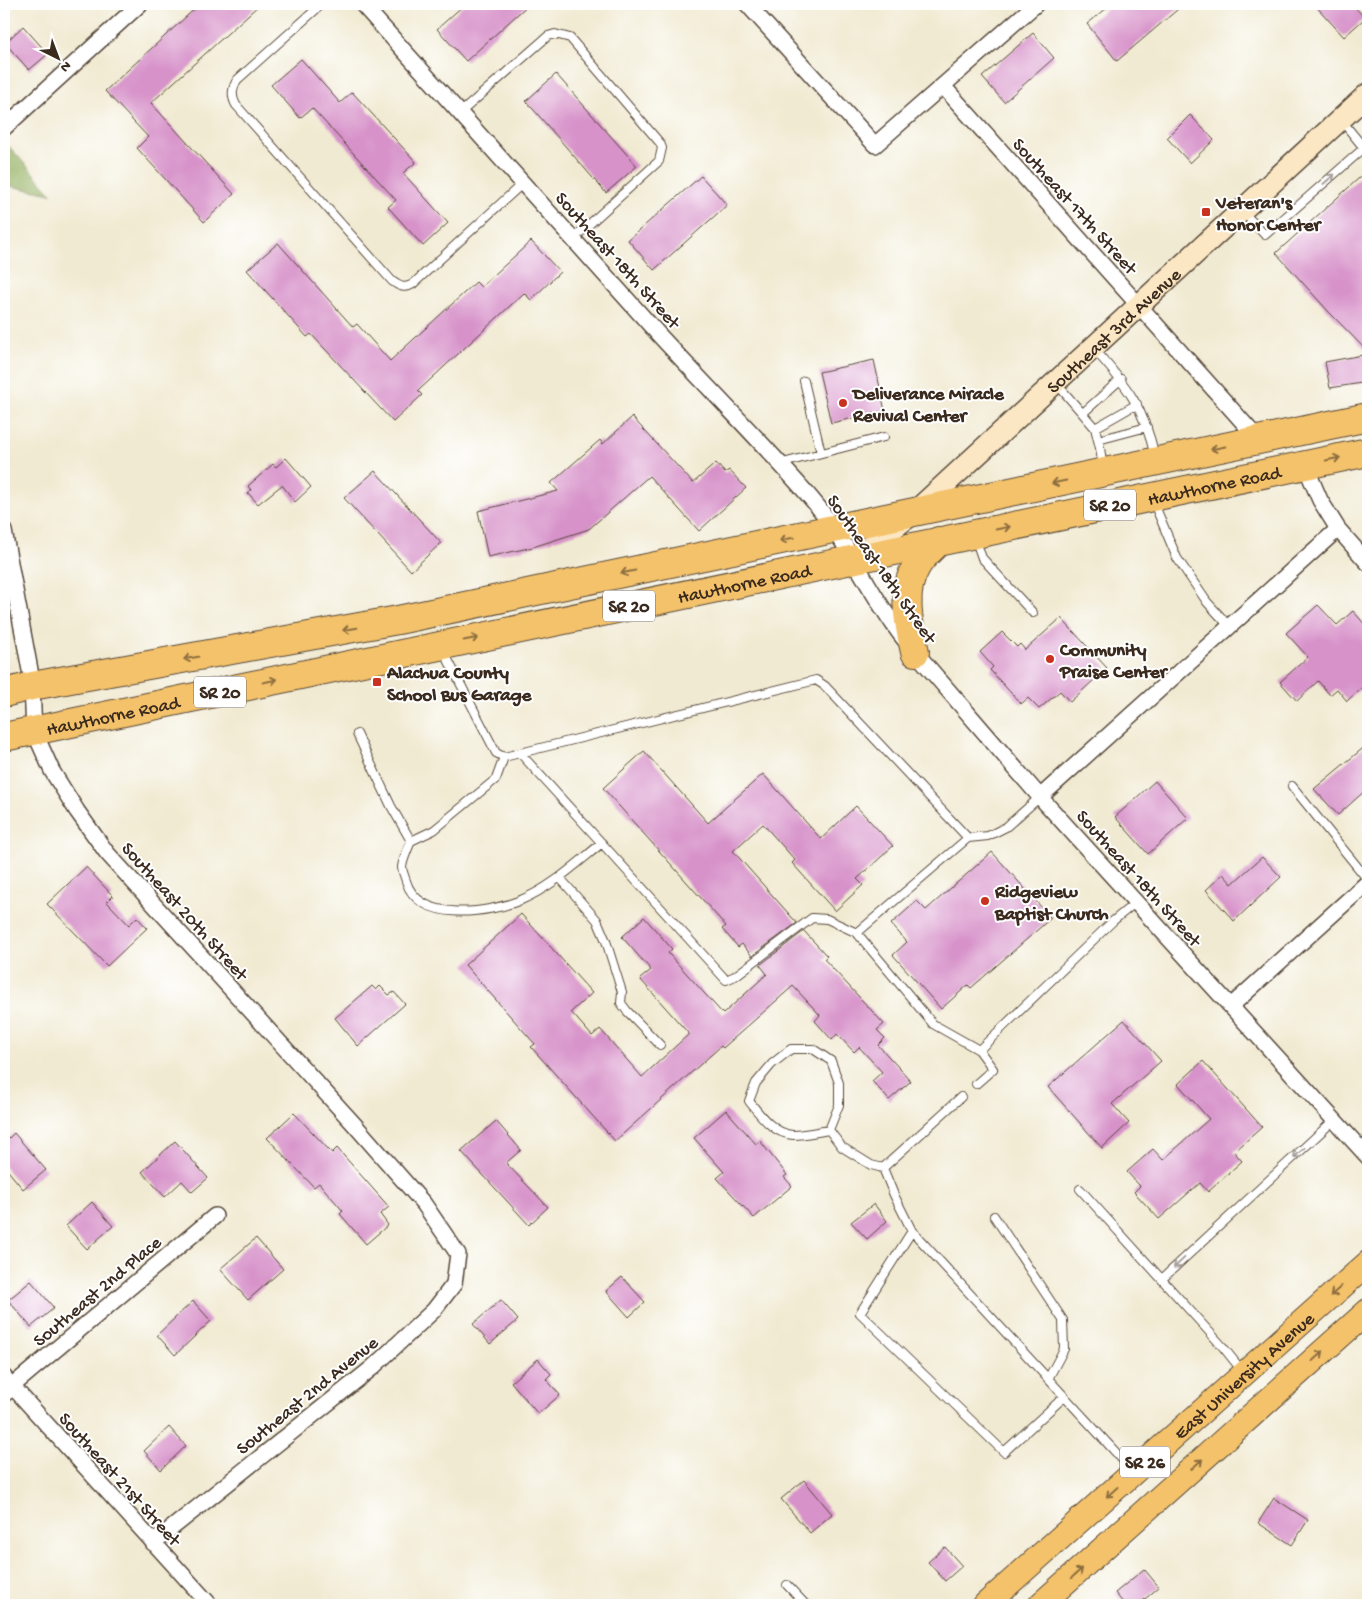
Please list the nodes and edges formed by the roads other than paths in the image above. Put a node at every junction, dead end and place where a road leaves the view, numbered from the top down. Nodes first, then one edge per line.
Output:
1 (140, 4) edge
2 (322, 4) edge
3 (362, 4) edge
4 (747, 4) edge
5 (1036, 4) edge
6 (943, 86) junction
7 (1368, 94) edge
8 (460, 113) junction
9 (1341, 120) junction
10 (4, 128) edge
11 (523, 183) junction
12 (1242, 211) junction
13 (573, 239) junction
14 (1140, 305) junction
15 (1093, 348) junction
16 (1121, 379) junction
17 (804, 381) dead end
18 (1056, 382) junction
19 (1137, 404) junction
20 (1083, 414) junction
21 (1368, 417) edge
22 (1095, 428) junction
23 (1147, 428) junction
24 (884, 437) dead end
25 (1098, 440) junction
26 (1259, 440) junction
27 (1368, 452) edge
28 (821, 453) junction
29 (1156, 461) junction
30 (779, 464) junction
31 (1305, 464) junction
32 (1104, 472) junction
33 (1151, 497) junction
34 (916, 511) junction
35 (835, 529) junction
36 (1338, 529) junction
37 (4, 531) edge
38 (974, 534) junction
39 (939, 541) junction
40 (853, 559) junction
41 (1368, 563) edge
42 (1033, 613) dead end
43 (1230, 627) junction
44 (440, 646) junction
45 (915, 652) junction
46 (32, 686) junction
47 (4, 693) edge
48 (34, 731) junction
49 (357, 734) dead end
50 (4, 737) edge
51 (520, 753) junction
52 (504, 757) junction
53 (1292, 786) dead end
54 (1040, 797) junction
55 (968, 838) junction
56 (410, 842) junction
57 (602, 843) junction
58 (560, 878) junction
59 (1368, 881) edge
60 (1135, 903) junction
61 (857, 933) junction
62 (1230, 1006) junction
63 (660, 1044) dead end
64 (979, 1050) junction
65 (976, 1084) dead end
66 (961, 1097) dead end
67 (1334, 1120) junction
68 (829, 1130) junction
69 (1368, 1157) edge
70 (883, 1168) junction
71 (1080, 1189) dead end
72 (215, 1216) dead end
73 (994, 1216) dead end
74 (912, 1231) junction
75 (457, 1256) joint
76 (1368, 1263) edge
77 (1162, 1279) junction
78 (1368, 1311) edge
79 (1244, 1374) junction
80 (1048, 1379) junction
81 (7, 1387) edge
82 (1064, 1397) junction
83 (1134, 1472) junction
84 (1160, 1497) junction
85 (153, 1543) junction
86 (786, 1585) dead end
87 (210, 1605) edge
88 (806, 1605) edge
89 (984, 1605) edge
90 (1040, 1605) edge

1 - 10 street
2 - 11 lane
3 - 8 street, Southeast 18th Street
4 - 6 street
5 - 6 street
6 - 14 street, Southeast 17th Street
7 - 9 street, Southeast 3rd Avenue
8 - 11 street, Southeast 18th Street
8 - 13 lane
9 - 12 street, Southeast 3rd Avenue
12 -> 9 lane
11 - 13 street, Southeast 18th Street
12 - 14 street, Southeast 3rd Avenue
13 - 30 street, Southeast 18th Street
14 - 15 street, Southeast 3rd Avenue
14 - 26 street, Southeast 17th Street
15 - 16 lane
15 - 18 street, Southeast 3rd Avenue
16 - 19 lane
16 - 20 lane
17 - 28 lane
18 - 20 lane
18 - 34 street, Southeast 3rd Avenue
19 - 22 lane
19 - 23 lane
20 - 22 lane
21 - 26 highway, Hawthorne Road / SR 20
22 - 25 lane
23 - 25 lane
23 - 29 lane
24 - 28 lane
25 - 32 lane
26 -> 29 highway, Hawthorne Road / SR 20
31 -> 27 highway, Hawthorne Road / SR 20
28 - 30 lane
29 - 32 highway, Hawthorne Road / SR 20
30 - 35 street, Southeast 18th Street
31 - 33 highway, Hawthorne Road / SR 20
31 - 36 street
32 -> 34 highway, Hawthorne Road / SR 20
38 -> 33 highway, Hawthorne Road / SR 20
33 - 43 lane
34 - 35 highway, Hawthorne Road / SR 20
34 - 40 street, Southeast 3rd Avenue
35 - 40 street, Southeast 18th Street
35 -> 46 highway, Hawthorne Road / SR 20
36 - 41 street
36 - 43 street
37 - 46 street, Southeast 20th Street
38 - 39 highway, Hawthorne Road / SR 20
38 - 42 lane
39 - 40 highway, Hawthorne Road / SR 20
39 - 45 highway
44 -> 40 highway, Hawthorne Road / SR 20
40 - 45 street, Southeast 18th Street
43 - 54 street
48 -> 44 highway, Hawthorne Road / SR 20
44 - 52 lane
45 - 54 street, Southeast 18th Street
46 - 47 highway, Hawthorne Road / SR 20
46 - 48 street, Southeast 20th Street
48 - 50 highway, Hawthorne Road / SR 20
48 - 75 street, Southeast 20th Street
49 - 56 lane
51 - 52 lane
51 - 55 lane
51 - 57 lane
52 - 56 lane
53 - 59 lane
54 - 55 lane
54 - 60 street, Southeast 18th Street
55 - 61 lane
56 - 58 lane
57 - 58 lane
57 - 61 lane
58 - 63 lane
59 - 62 street
60 - 62 street, Southeast 18th Street
60 - 64 lane
61 - 64 lane
62 - 67 street, Southeast 18th Street
64 - 65 lane
66 - 70 lane
67 - 69 street, Southeast 18th Street
67 -> 77 lane
68 - 68 lane
68 - 70 lane
70 - 74 lane
71 - 77 lane
72 - 81 street, Southeast 2nd Place
73 - 80 lane
74 - 80 lane
74 - 82 lane
75 - 85 street, Southeast 2nd Avenue
76 -> 79 main road, East University Avenue / SR 26
77 - 79 lane
84 -> 78 main road, East University Avenue / SR 26
79 - 83 main road, East University Avenue / SR 26
80 - 82 lane
81 - 85 street, Southeast 21st Street
82 - 83 lane
83 - 84 main road
83 -> 89 main road, East University Avenue / SR 26
90 -> 84 main road, East University Avenue / SR 26
85 - 87 street, Southeast 21st Street
86 - 88 lane

